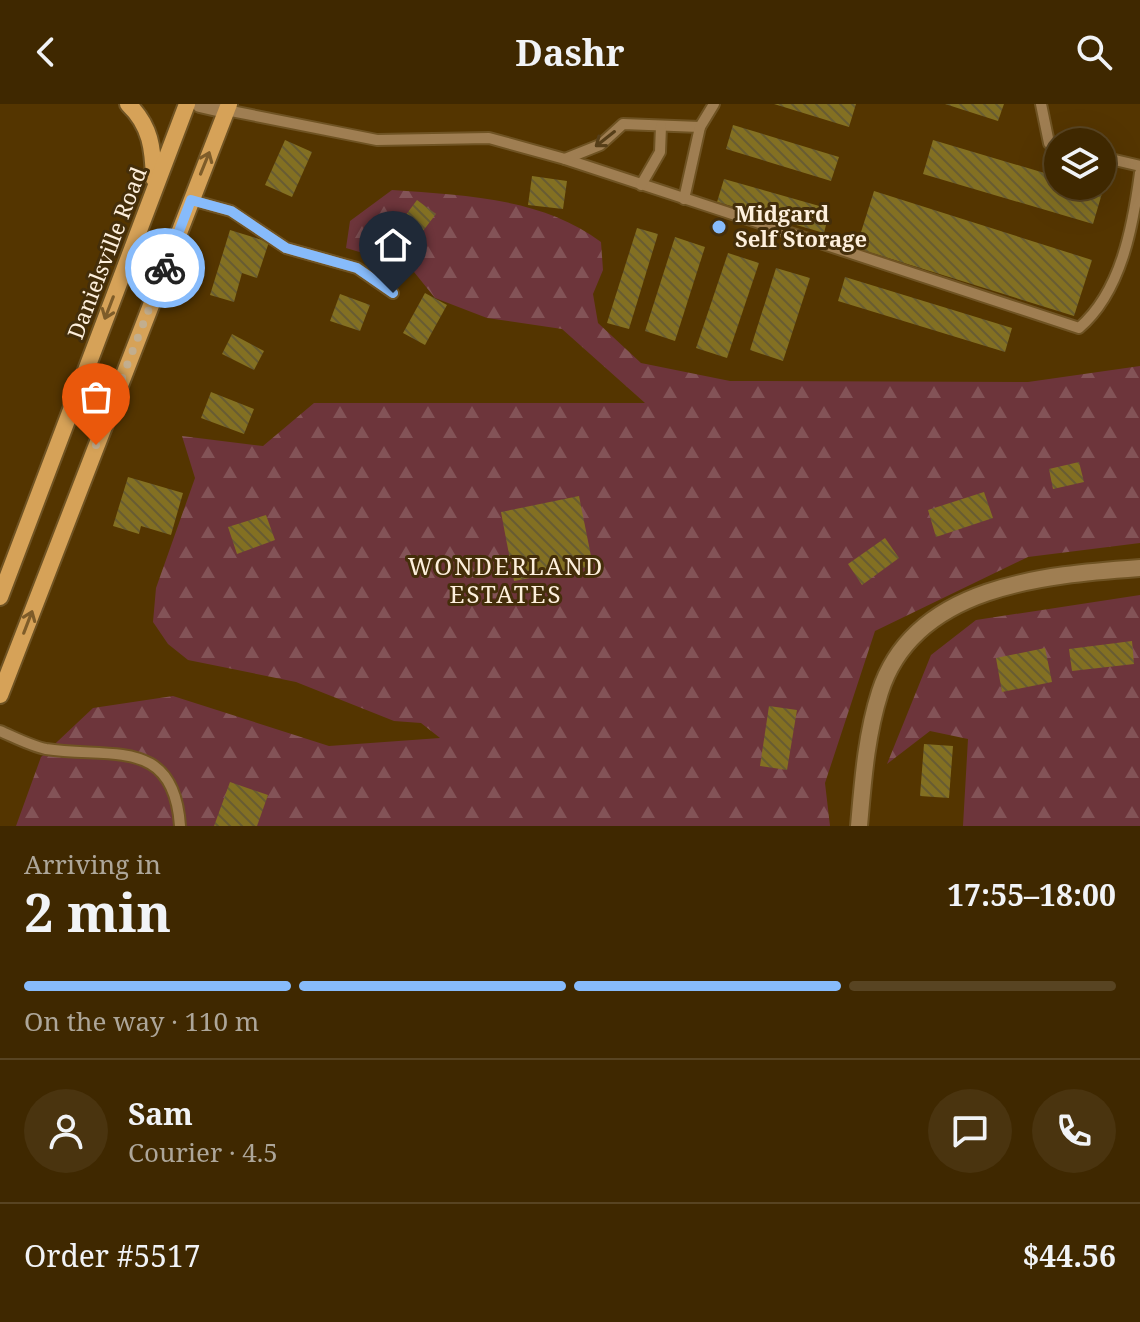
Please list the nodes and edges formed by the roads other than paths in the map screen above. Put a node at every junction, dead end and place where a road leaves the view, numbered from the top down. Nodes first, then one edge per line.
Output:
1 (128, 104) edge
2 (187, 104) edge
3 (200, 104) edge
4 (714, 104) edge
5 (1041, 104) edge
6 (228, 107) edge
7 (661, 126) junction
8 (700, 127) junction
9 (1046, 128) edge
10 (565, 159) junction
11 (1116, 160) edge
12 (1140, 166) edge
13 (1140, 173) edge
14 (641, 185) junction
15 (154, 190) junction
16 (684, 199) junction
17 (191, 200) junction
18 (393, 293) dead end
19 (1140, 568) edge
20 (0, 597) edge
21 (0, 695) edge
22 (0, 731) edge
23 (180, 826) edge
24 (859, 826) edge

1 - 15 main road
2 - 15 main road, Danielsville Road
3 - 6 street
4 - 8 lane
5 - 9 lane
6 - 10 lane
17 -> 6 main road
7 - 8 lane
7 -> 10 lane
7 - 14 lane
8 - 16 lane
10 - 14 lane
11 - 12 lane
13 - 16 lane
14 - 16 lane
15 -> 20 main road, Danielsville Road
17 - 18 lane
21 -> 17 main road
19 - 24 street
22 - 23 lane

